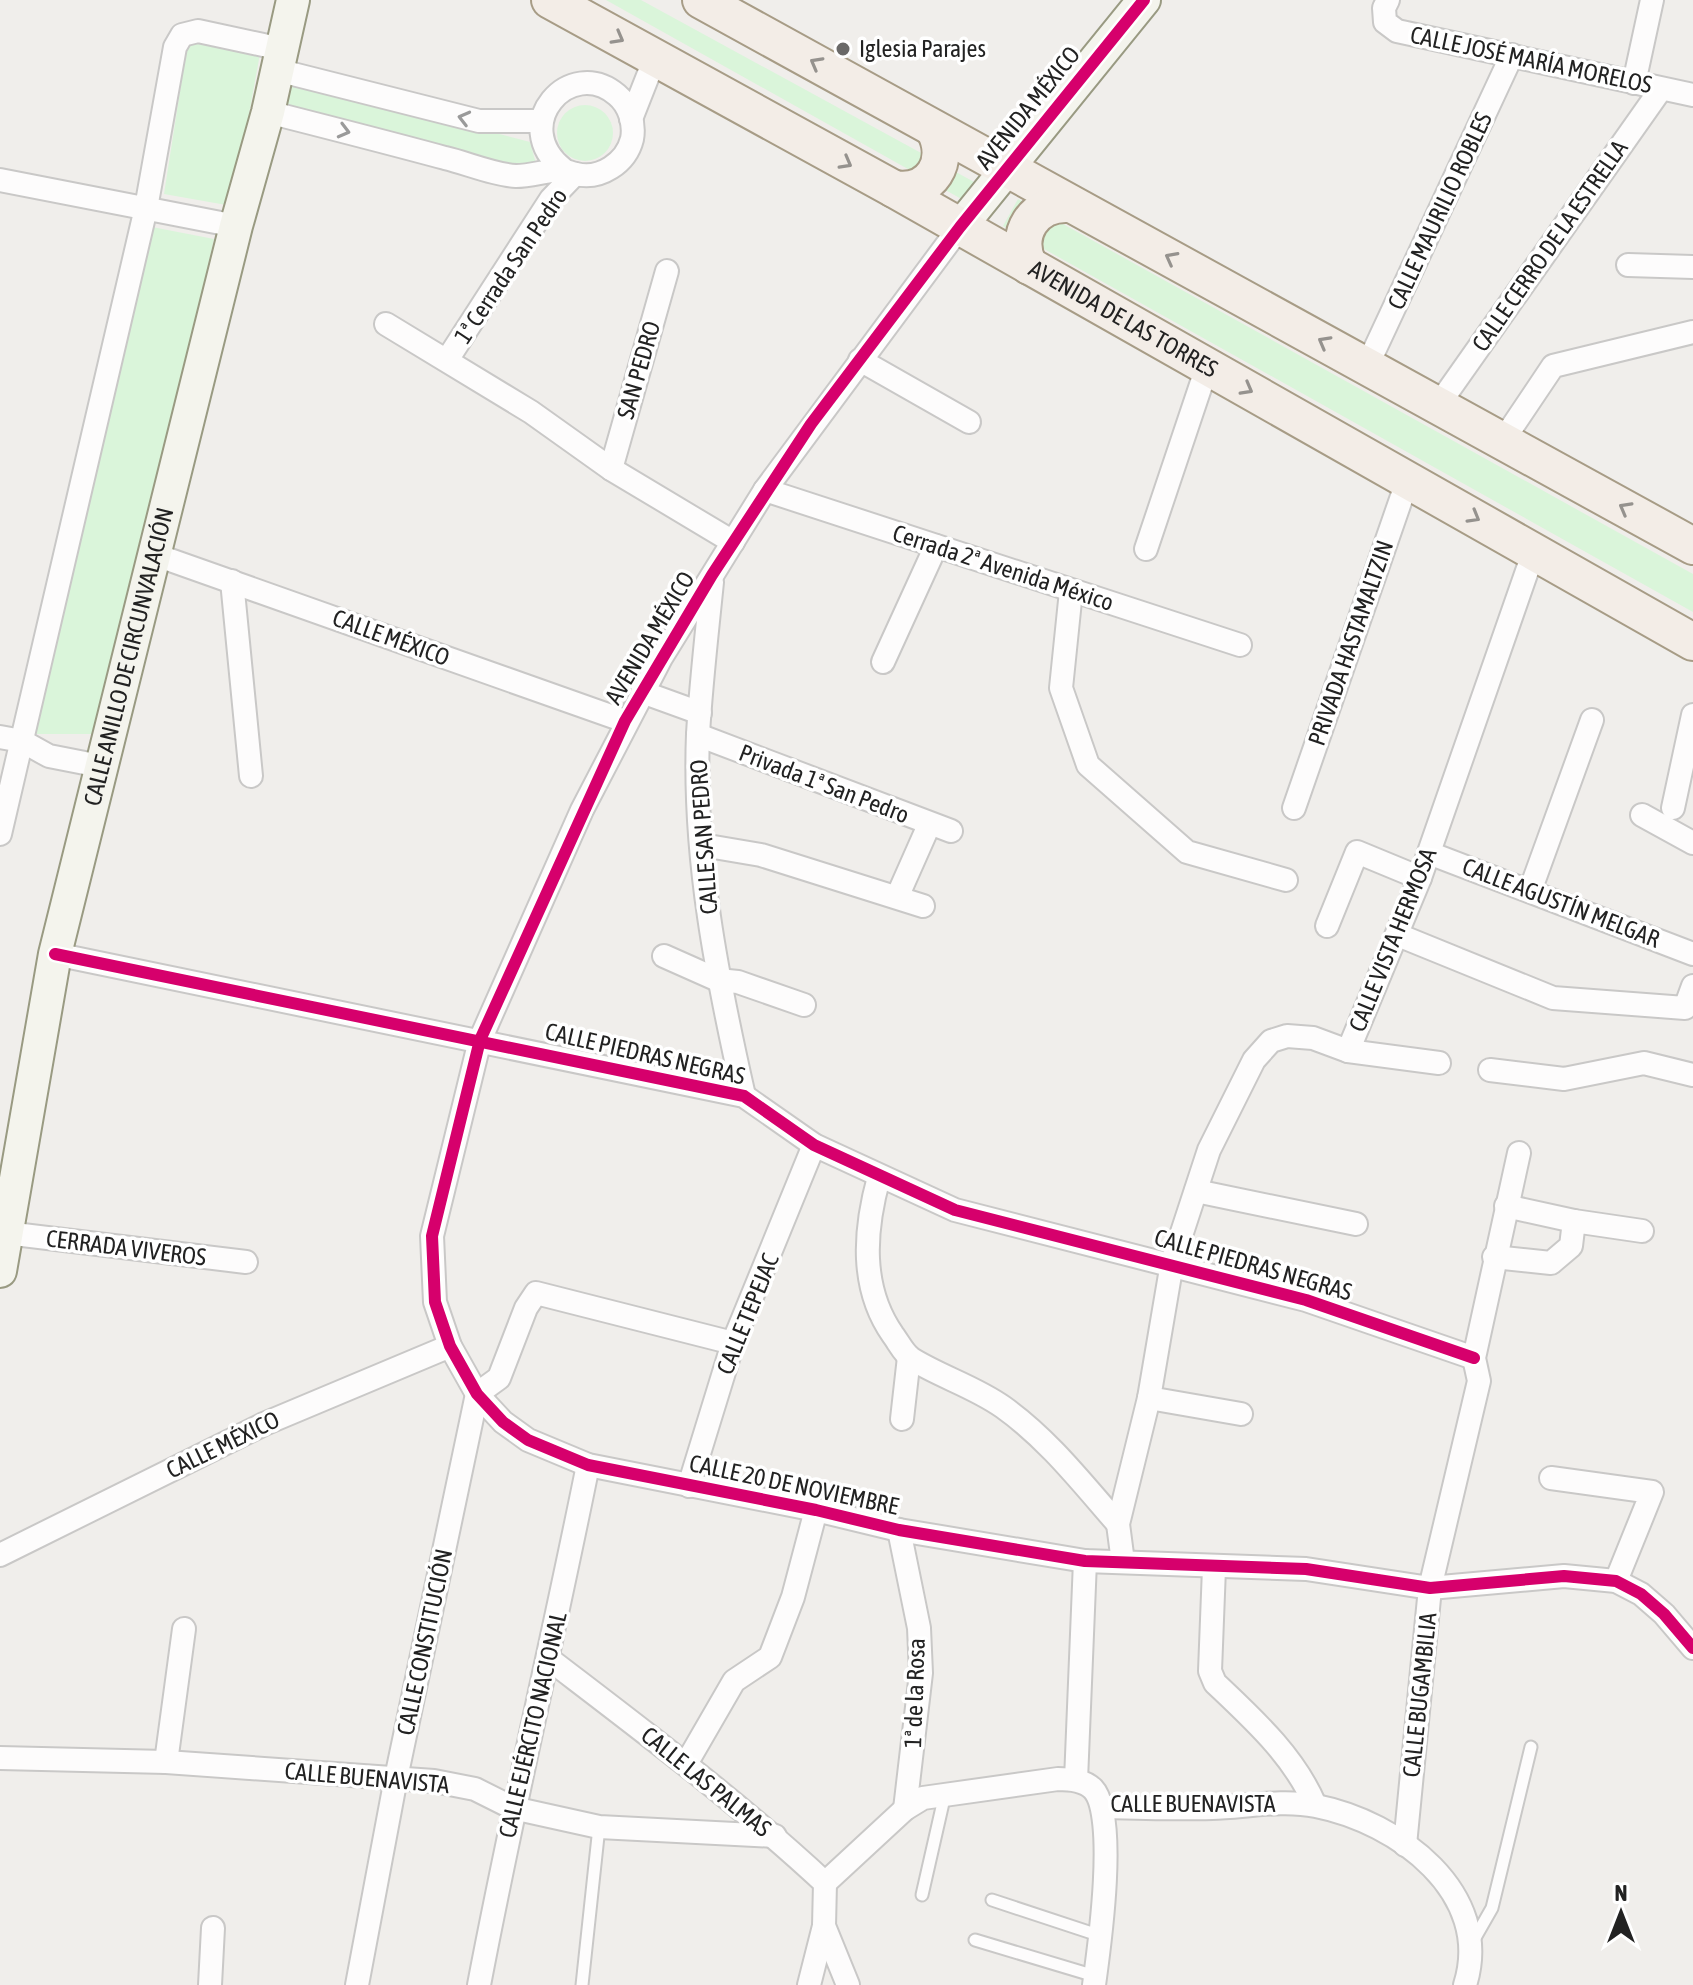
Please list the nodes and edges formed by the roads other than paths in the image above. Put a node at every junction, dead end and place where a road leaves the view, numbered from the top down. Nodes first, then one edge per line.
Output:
1 (293, 0) edge
2 (550, 0) edge
3 (701, 0) edge
4 (1144, 0) edge
5 (1652, 0) edge
6 (1386, 4) edge
7 (1512, 55) junction
8 (655, 58) junction
9 (280, 60) junction
10 (1634, 83) junction
11 (1661, 89) junction
12 (1693, 95) edge
13 (268, 112) junction
14 (631, 119) junction
15 (541, 121) junction
16 (934, 129) junction
17 (1006, 170) junction
18 (569, 172) junction
19 (0, 180) edge
20 (894, 189) junction
21 (1069, 204) junction
22 (146, 208) junction
23 (236, 226) junction
24 (960, 227) junction
25 (1628, 265) dead end
26 (1029, 266) junction
27 (1693, 267) edge
28 (667, 271) dead end
29 (386, 324) dead end
30 (1693, 332) edge
31 (447, 360) junction
32 (860, 360) junction
33 (1367, 366) junction
34 (1207, 367) junction
35 (1439, 404) junction
36 (969, 422) dead end
37 (1504, 439) junction
38 (611, 469) junction
39 (1408, 479) junction
40 (765, 490) junction
41 (733, 542) junction
42 (936, 546) junction
43 (1693, 546) edge
44 (1146, 549) dead end
45 (1534, 551) junction
46 (156, 555) junction
47 (712, 575) junction
48 (232, 581) junction
49 (1071, 591) junction
50 (1693, 642) edge
51 (1240, 645) dead end
52 (883, 662) dead end
53 (642, 692) junction
54 (1693, 715) edge
55 (1592, 720) dead end
56 (625, 721) junction
57 (699, 724) junction
58 (11, 739) edge
59 (49, 756) junction
60 (8, 762) edge
61 (100, 766) junction
62 (251, 776) dead end
63 (1294, 808) dead end
64 (1673, 808) dead end
65 (1642, 815) dead end
66 (929, 825) junction
67 (951, 831) dead end
68 (0, 834) edge
69 (1693, 843) edge
70 (702, 845) junction
71 (1429, 853) junction
72 (1420, 878) junction
73 (1286, 880) dead end
74 (1530, 891) junction
75 (898, 895) junction
76 (923, 906) dead end
77 (1327, 926) dead end
78 (1398, 935) junction
79 (55, 954) junction
80 (1693, 954) edge
81 (664, 956) dead end
82 (718, 980) junction
83 (1693, 986) edge
84 (804, 1005) dead end
85 (480, 1040) junction
86 (1348, 1051) junction
87 (1439, 1063) dead end
88 (1490, 1070) dead end
89 (1693, 1075) edge
90 (744, 1096) junction
91 (814, 1145) junction
92 (1519, 1153) dead end
93 (879, 1177) junction
94 (1196, 1191) junction
95 (1506, 1206) junction
96 (1574, 1221) junction
97 (1356, 1224) dead end
98 (1642, 1231) dead end
99 (6, 1233) junction
100 (1494, 1257) junction
101 (246, 1262) dead end
102 (1172, 1263) junction
103 (0, 1271) edge
104 (733, 1343) junction
105 (450, 1346) junction
106 (909, 1357) junction
107 (1474, 1358) junction
108 (477, 1394) junction
109 (1149, 1398) junction
110 (1241, 1414) dead end
111 (902, 1419) dead end
112 (588, 1465) junction
113 (1551, 1478) dead end
114 (689, 1486) junction
115 (816, 1510) junction
116 (1118, 1524) junction
117 (899, 1530) junction
118 (0, 1555) edge
119 (1085, 1561) junction
120 (1123, 1562) junction
121 (1214, 1568) junction
122 (1616, 1581) junction
123 (1430, 1588) junction
124 (184, 1629) dead end
125 (1693, 1648) edge
126 (549, 1659) junction
127 (1531, 1747) dead end
128 (0, 1758) edge
129 (166, 1762) junction
130 (686, 1764) junction
131 (396, 1778) junction
132 (1076, 1780) junction
133 (945, 1793) junction
134 (1315, 1805) junction
135 (1102, 1807) junction
136 (513, 1808) junction
137 (905, 1809) junction
138 (599, 1827) junction
139 (775, 1836) junction
140 (1405, 1845) junction
141 (825, 1883) junction
142 (922, 1895) dead end
143 (992, 1900) dead end
144 (824, 1926) junction
145 (213, 1928) dead end
146 (1101, 1936) junction
147 (975, 1940) dead end
148 (1472, 1943) junction
149 (1094, 1980) edge
150 (210, 1985) edge
151 (357, 1985) edge
152 (479, 1985) edge
153 (582, 1985) edge
154 (809, 1985) edge
155 (848, 1985) edge
156 (1465, 1985) edge

1 - 9 street, CALLE ANILLO DE CIRCUNVALACIÓN
2 -> 8 main road, AVENIDA DE LAS TORRES
16 -> 3 main road
4 - 17 street, AVENIDA MÉXICO
5 - 10 street
6 - 7 street, CALLE JOSÉ MARÍA MORELOS
7 - 10 street, CALLE JOSÉ MARÍA MORELOS
7 - 33 street, CALLE MAURILIO ROBLES
8 - 14 street
8 -> 20 main road, AVENIDA DE LAS TORRES
9 - 13 street, CALLE ANILLO DE CIRCUNVALACIÓN
15 -> 9 street
9 - 22 street
10 - 11 street, CALLE JOSÉ MARÍA MORELOS
11 - 12 street, CALLE JOSÉ MARÍA MORELOS
11 - 35 street, CALLE CERRO DE LA ESTRELLA
13 -> 18 street
13 - 23 street, CALLE ANILLO DE CIRCUNVALACIÓN
14 - 15 street
14 - 18 street
15 - 18 street
16 - 17 main road
16 - 20 main road
17 - 21 main road
17 - 24 street, AVENIDA MÉXICO
18 - 31 street, 1ª Cerrada San Pedro
19 - 22 street
20 - 24 main road, AVENIDA DE LAS TORRES
21 - 26 main road
33 -> 21 main road
22 - 23 street
22 - 58 street
23 - 46 street, CALLE ANILLO DE CIRCUNVALACIÓN
24 - 26 main road, AVENIDA DE LAS TORRES
24 - 32 street, AVENIDA MÉXICO
25 - 27 street
26 - 34 main road, AVENIDA DE LAS TORRES
28 - 38 street, SAN PEDRO
29 - 31 street
30 - 37 street
31 - 38 street
32 - 36 street
32 - 40 street, AVENIDA MÉXICO
33 - 35 main road
34 -> 39 main road, AVENIDA DE LAS TORRES
34 - 44 street
35 - 37 main road
43 -> 37 main road
38 - 41 street
39 -> 45 main road, AVENIDA DE LAS TORRES
39 - 63 street, PRIVADA HASTAMALTZIN
40 - 41 street, AVENIDA MÉXICO
40 - 42 street, Cerrada 2ª Avenida México
41 - 47 street, AVENIDA MÉXICO
42 - 49 street, Cerrada 2ª Avenida México
42 - 52 street
45 - 50 main road, AVENIDA DE LAS TORRES
45 - 71 street, CALLE VISTA HERMOSA
46 - 48 street, CALLE MÉXICO
46 - 61 street, CALLE ANILLO DE CIRCUNVALACIÓN
47 - 53 street, AVENIDA MÉXICO
47 - 57 street, CALLE SAN PEDRO
48 - 56 street, CALLE MÉXICO
48 - 62 street
49 - 51 street, Cerrada 2ª Avenida México
49 - 73 street
53 - 56 street, AVENIDA MÉXICO
53 - 57 street, Privada 1ª San Pedro
54 - 64 street
55 - 74 street
56 - 85 street, AVENIDA MÉXICO
57 - 66 street, Privada 1ª San Pedro
57 - 70 street, CALLE SAN PEDRO
58 - 59 street
58 - 60 street
59 - 60 street
59 - 61 street
60 - 68 street
61 - 79 street, CALLE ANILLO DE CIRCUNVALACIÓN
65 - 69 street
66 - 67 street, Privada 1ª San Pedro
66 - 75 street
70 - 75 street
70 - 82 street, CALLE SAN PEDRO
71 - 72 street, CALLE VISTA HERMOSA
71 - 74 street, CALLE AGUSTÍN MELGAR
72 - 77 street
72 - 78 street, CALLE VISTA HERMOSA
74 - 80 street, CALLE AGUSTÍN MELGAR
75 - 76 street
78 - 83 street
78 - 86 street, CALLE VISTA HERMOSA
79 - 85 street, CALLE PIEDRAS NEGRAS
79 - 99 street, CALLE ANILLO DE CIRCUNVALACIÓN
81 - 82 street
82 - 84 street
82 - 90 street, CALLE SAN PEDRO
85 - 90 street, CALLE PIEDRAS NEGRAS
85 - 105 street, AVENIDA MÉXICO
86 - 87 street
86 - 94 street, CALLE VISTA HERMOSA
88 - 89 street
90 - 91 street, CALLE PIEDRAS NEGRAS
91 - 93 street, CALLE PIEDRAS NEGRAS
91 - 104 street, CALLE TEPEJAC
92 - 95 street, CALLE BUGAMBILIA
93 - 102 street, CALLE PIEDRAS NEGRAS
93 - 106 street
94 - 97 street
94 - 102 street, CALLE VISTA HERMOSA
95 - 96 street
95 - 100 street, CALLE BUGAMBILIA
96 - 98 street
96 - 100 street
99 - 101 street, CERRADA VIVEROS
99 - 103 street, CALLE ANILLO DE CIRCUNVALACIÓN
100 - 107 street, CALLE BUGAMBILIA
102 - 107 street, CALLE PIEDRAS NEGRAS
102 - 109 street, CALLE VISTA HERMOSA
104 - 108 street
104 - 114 street, CALLE TEPEJAC
105 - 108 street, AVENIDA MÉXICO
105 - 118 street, CALLE MÉXICO
106 - 111 street
106 - 116 street
107 - 123 street, CALLE BUGAMBILIA
108 - 112 street, CALLE 20 DE NOVIEMBRE
108 - 131 street, CALLE CONSTITUCIÓN
109 - 110 street
109 - 116 street, CALLE VISTA HERMOSA
112 - 114 street, CALLE 20 DE NOVIEMBRE
112 - 126 street, CALLE EJÉRCITO NACIONAL
113 - 122 street
114 - 115 street, CALLE 20 DE NOVIEMBRE
115 - 117 street, CALLE 20 DE NOVIEMBRE
115 - 130 street
116 - 120 street, CALLE VISTA HERMOSA
117 - 119 street, CALLE 20 DE NOVIEMBRE
117 - 137 street, 1ª de la Rosa
119 - 120 street, CALLE 20 DE NOVIEMBRE
119 - 132 street
120 - 121 street, CALLE 20 DE NOVIEMBRE
121 - 123 street, CALLE 20 DE NOVIEMBRE
121 - 134 street
122 - 123 street, CALLE 20 DE NOVIEMBRE
122 - 125 street
123 - 140 street, CALLE BUGAMBILIA
124 - 129 street
126 - 130 street, CALLE LAS PALMAS
126 - 136 street, CALLE EJÉRCITO NACIONAL
127 - 148 lane
128 - 129 street, CALLE BUENAVISTA
129 - 131 street, CALLE BUENAVISTA
130 - 139 street, CALLE LAS PALMAS
131 - 136 street, CALLE BUENAVISTA
131 - 151 street, CALLE CONSTITUCIÓN
132 - 133 street
132 - 135 street, CALLE BUENAVISTA
133 - 137 street
133 - 142 lane
134 - 135 street, CALLE BUENAVISTA
134 - 140 street, CALLE BUENAVISTA
135 - 146 street
136 - 138 street, CALLE BUENAVISTA
136 - 152 street, CALLE EJÉRCITO NACIONAL
137 - 141 street
138 - 139 street, CALLE BUENAVISTA
138 - 153 lane
139 - 141 street, CALLE LAS PALMAS
140 - 148 street, CALLE BUENAVISTA
141 - 144 street
143 - 146 lane
144 - 154 street
144 - 155 street
145 - 150 street
146 - 149 street
147 - 149 lane
148 - 156 street

